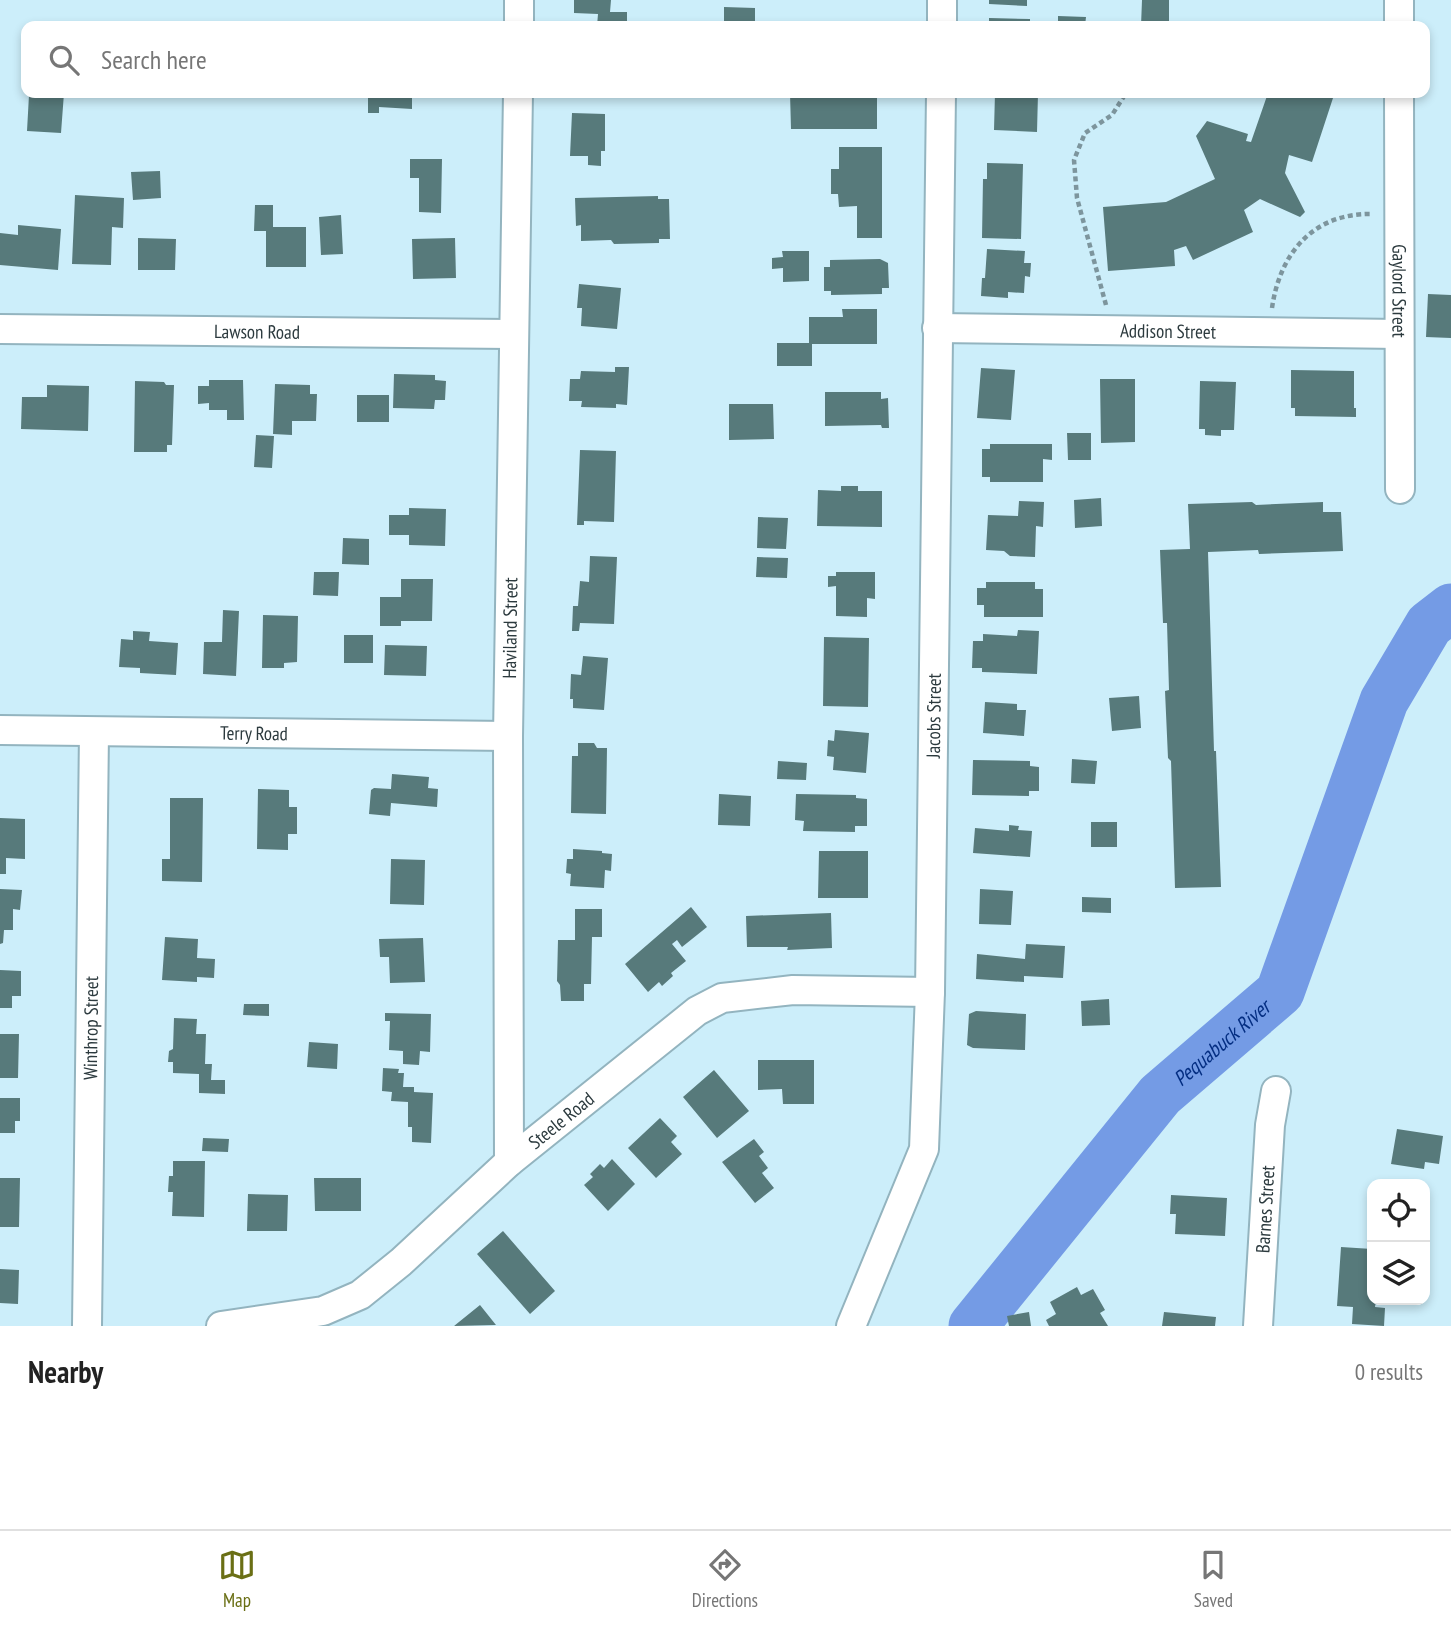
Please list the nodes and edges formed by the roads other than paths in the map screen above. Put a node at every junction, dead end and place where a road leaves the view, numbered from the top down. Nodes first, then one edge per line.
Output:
1 (520, 0) edge
2 (942, 0) edge
3 (1399, 0) edge
4 (519, 21) edge
5 (942, 21) edge
6 (1399, 21) edge
7 (518, 98) edge
8 (941, 98) edge
9 (1399, 98) edge
10 (937, 328) junction
11 (0, 329) edge
12 (514, 334) junction
13 (1399, 334) junction
14 (1400, 489) dead end
15 (0, 730) edge
16 (94, 732) junction
17 (508, 736) junction
18 (930, 992) junction
19 (1276, 1091) dead end
20 (509, 1162) junction
21 (87, 1326) edge
22 (221, 1326) edge
23 (851, 1326) edge
24 (1258, 1326) edge

1 - 4 street
2 - 5 street
3 - 6 street
7 - 12 street, Haviland Street
8 - 10 street, Jacobs Street
9 - 13 street, Gaylord Street
10 - 13 street, Addison Street
10 - 18 street, Jacobs Street
11 - 12 street, Lawson Road
12 - 17 street, Haviland Street
13 - 14 street, Gaylord Street
15 - 16 street, Terry Road
16 - 17 street, Terry Road
16 - 21 street, Winthrop Street
17 - 20 street, Haviland Street
18 - 20 street, Steele Road
18 - 23 street, Jacobs Street
19 - 24 street, Barnes Street
20 - 22 street, Steele Road

